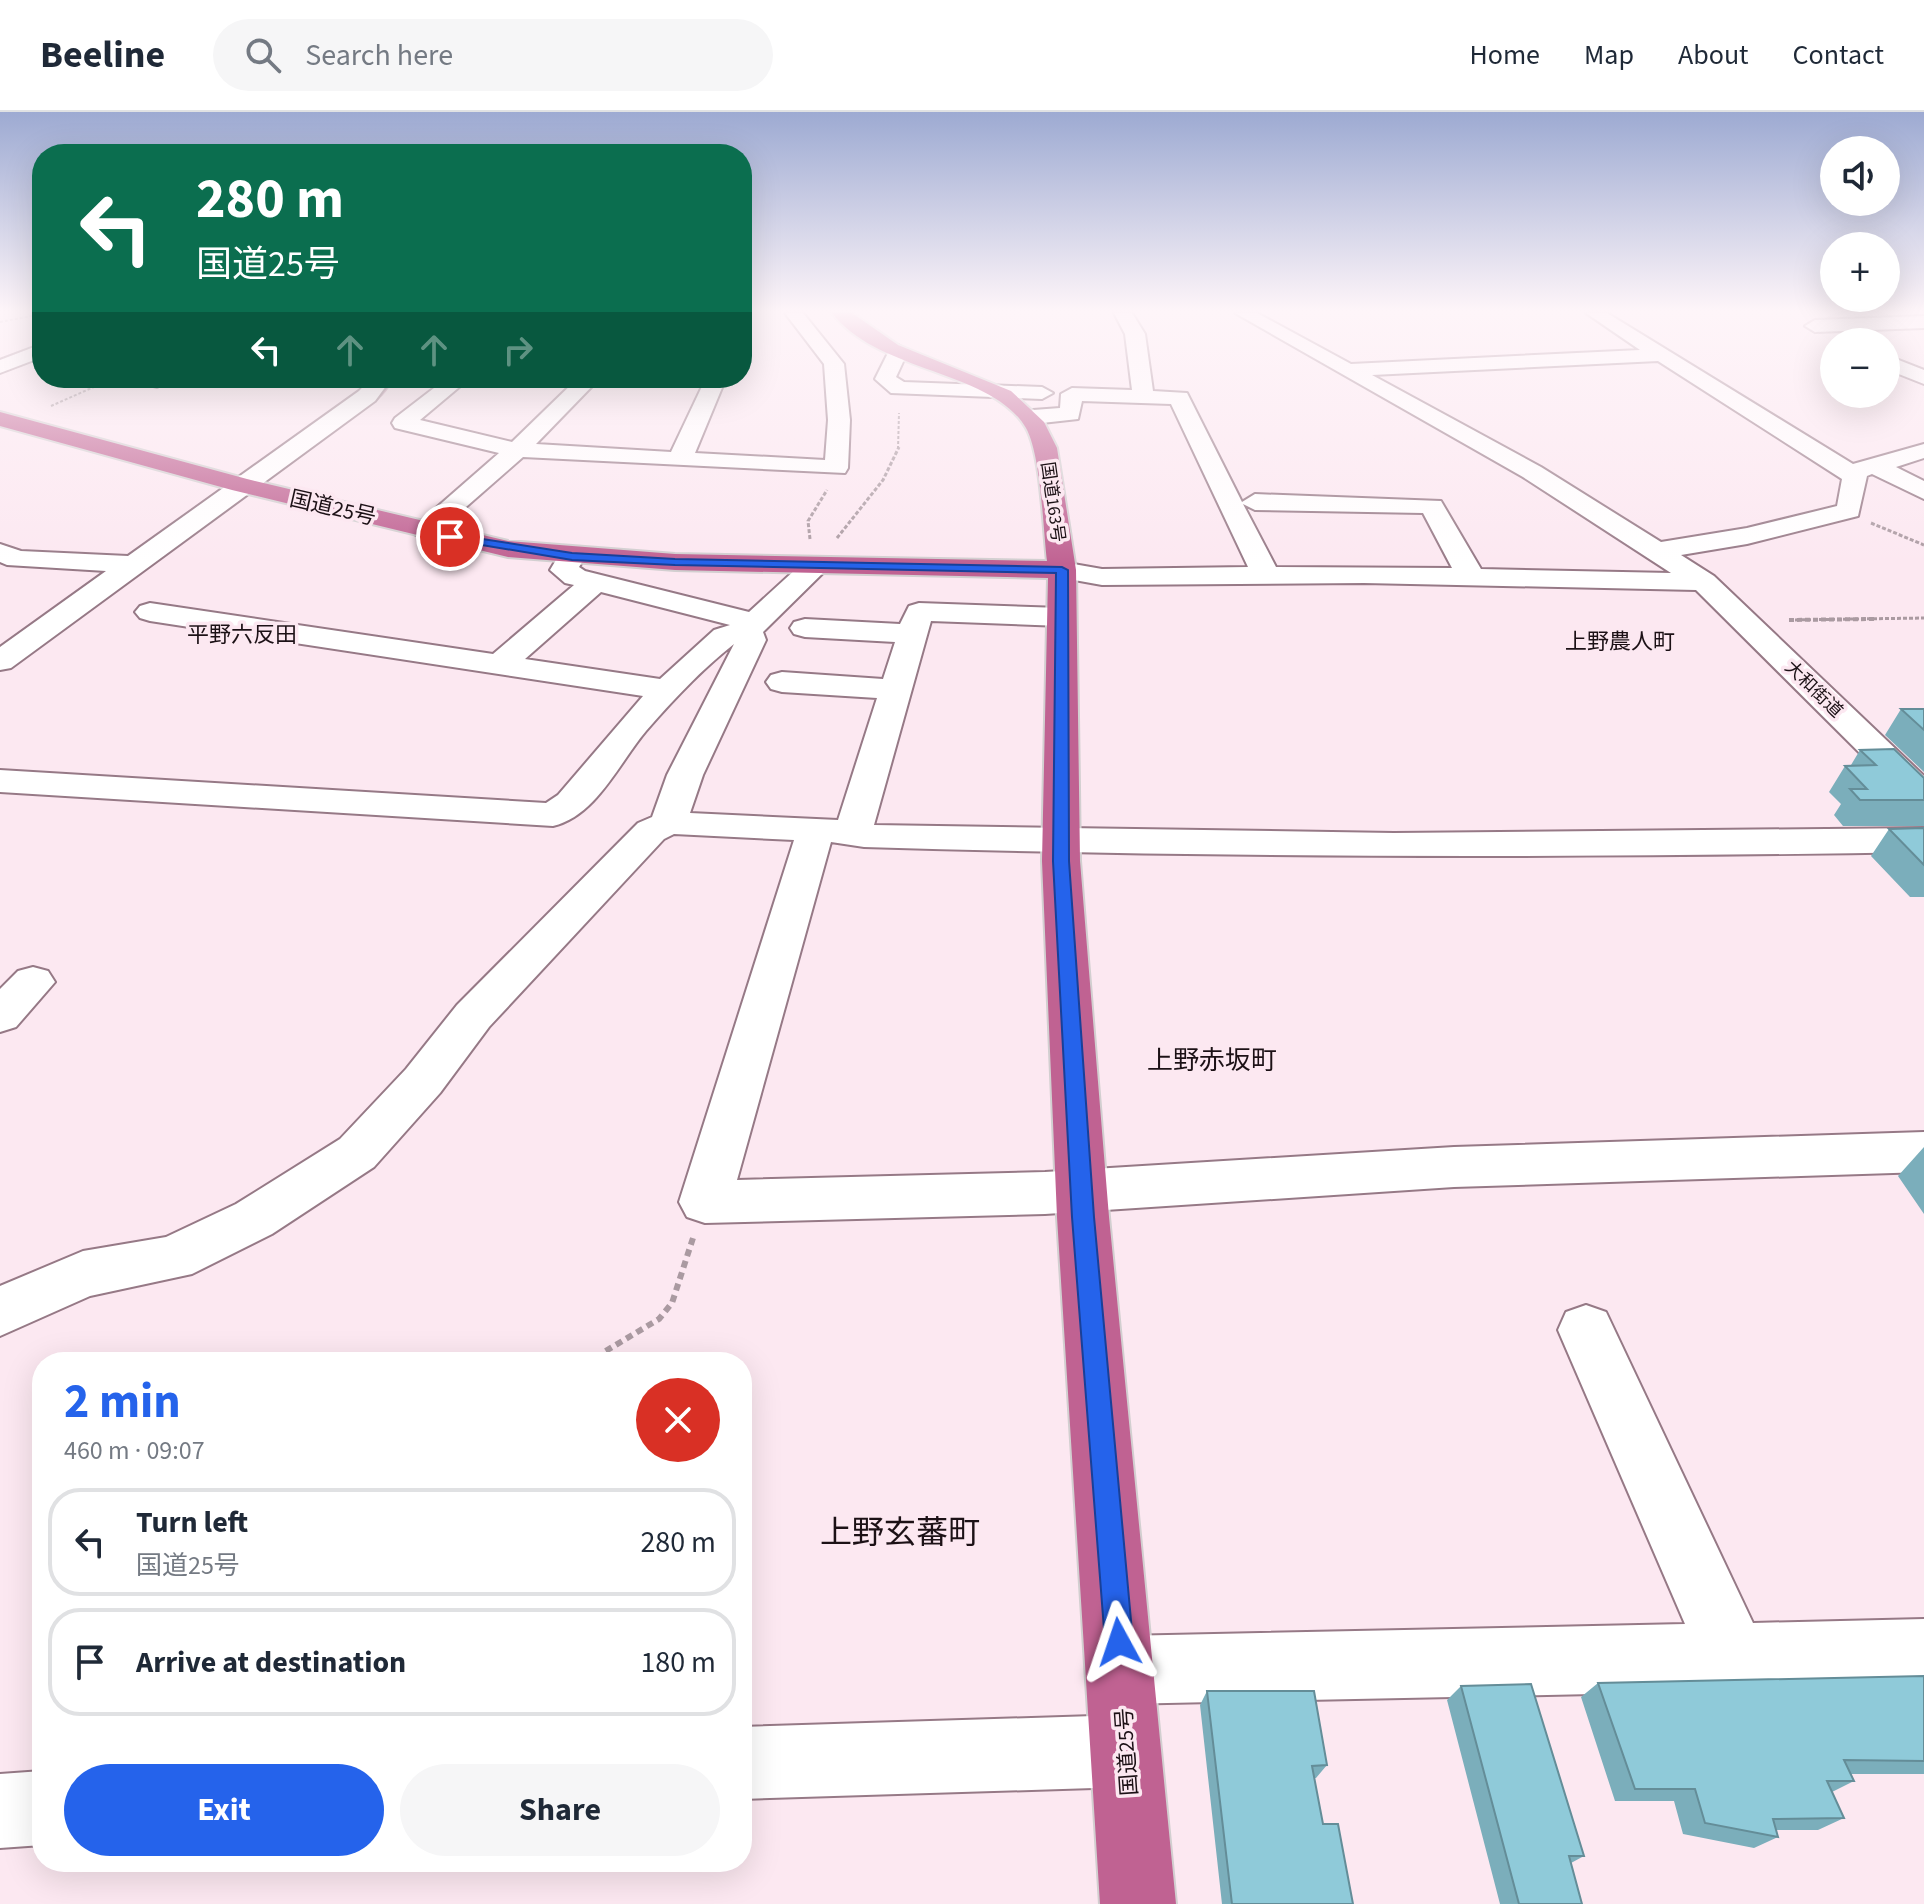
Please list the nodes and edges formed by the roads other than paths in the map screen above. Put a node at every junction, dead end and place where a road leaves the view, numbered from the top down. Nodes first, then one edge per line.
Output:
1 (366, 397) edge
2 (436, 397) edge
3 (571, 397) edge
4 (708, 397) edge
5 (837, 397) edge
6 (1002, 397) edge
7 (1072, 397) edge
8 (1163, 397) edge
9 (1398, 397) edge
10 (1734, 397) edge
11 (1033, 417) junction
12 (0, 419) edge
13 (517, 450) junction
14 (1924, 451) edge
15 (680, 459) junction
16 (1865, 471) junction
17 (241, 485) junction
18 (1924, 491) edge
19 (1255, 502) dead end
20 (425, 529) junction
21 (820, 551) junction
22 (1658, 551) junction
23 (0, 552) edge
24 (572, 556) junction
25 (130, 564) junction
26 (1266, 576) junction
27 (1471, 577) junction
28 (595, 582) junction
29 (1704, 582) junction
30 (1062, 594) junction
31 (150, 612) dead end
32 (750, 626) junction
33 (805, 628) dead end
34 (913, 634) junction
35 (0, 661) edge
36 (501, 664) junction
37 (782, 682) dead end
38 (896, 689) junction
39 (667, 690) junction
40 (0, 781) edge
41 (1924, 796) edge
42 (668, 823) junction
43 (834, 831) junction
44 (1924, 840) edge
45 (1060, 843) junction
46 (33, 982) dead end
47 (0, 1016) edge
48 (1924, 1152) edge
49 (1081, 1190) junction
50 (0, 1312) edge
51 (1586, 1330) dead end
52 (1924, 1653) edge
53 (1734, 1657) junction
54 (1121, 1670) junction
55 (1125, 1751) junction
56 (752, 1763) edge
57 (32, 1809) edge
58 (0, 1811) edge
59 (1138, 1904) edge

1 - 17 street
2 - 13 street
3 - 13 street
4 - 15 street
5 - 15 street
6 - 11 highway
7 - 11 street
8 - 26 street
9 - 22 street, 大和街道
10 - 16 street
11 - 30 highway, 国道163号
12 - 17 highway, 国道25号
13 - 15 street
13 - 20 street
14 - 16 street
16 - 18 street
16 - 22 street
17 - 20 highway, 国道25号
17 - 25 street
19 - 27 street
20 - 24 highway, 国道25号
21 - 24 highway, 国道25号
21 - 30 highway, 国道25号
21 - 32 street
22 - 29 street, 大和街道
23 - 25 street
24 - 28 street
25 - 35 street
26 - 27 street
26 - 30 street
27 - 29 street
28 - 32 street
28 - 36 street
29 - 41 street, 大和街道
30 - 34 street
30 - 45 highway, 国道25号
31 - 36 street
32 - 39 street
32 - 42 street
33 - 34 street
34 - 38 street
36 - 39 street
37 - 38 street
38 - 43 street
39 - 40 street
42 - 43 street
42 - 50 street
43 - 45 street
43 - 49 street
44 - 45 street
45 - 49 highway, 国道25号
46 - 47 street
48 - 49 street
49 - 54 highway, 国道25号
51 - 53 street
52 - 53 street
53 - 54 street
54 - 55 highway, 国道25号
55 - 56 street
55 - 59 highway, 国道25号
57 - 58 street

